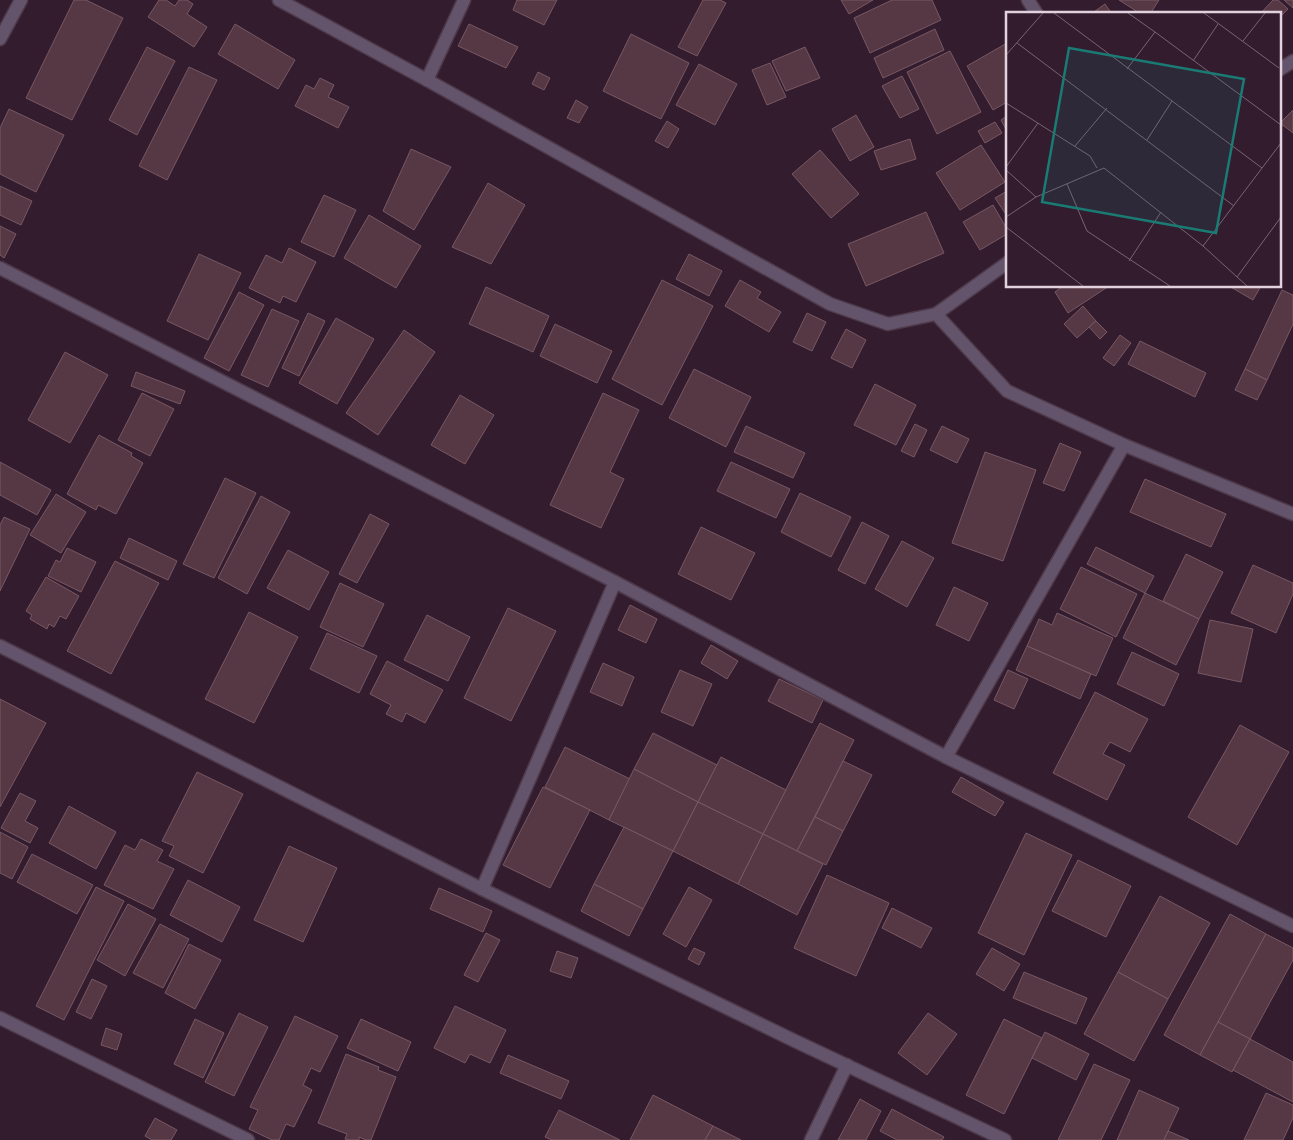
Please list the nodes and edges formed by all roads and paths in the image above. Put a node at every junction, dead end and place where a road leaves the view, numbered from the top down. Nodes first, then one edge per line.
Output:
1 (20, 0) edge
2 (279, 0) edge
3 (464, 0) edge
4 (1028, 0) edge
5 (1036, 12) edge
6 (0, 39) edge
7 (1293, 61) edge
8 (1280, 69) edge
9 (426, 80) junction
10 (1006, 264) edge
11 (0, 268) edge
12 (936, 314) junction
13 (1124, 445) junction
14 (1293, 514) edge
15 (615, 582) junction
16 (0, 646) edge
17 (946, 757) junction
18 (482, 889) junction
19 (1293, 926) edge
20 (0, 1018) edge
21 (847, 1065) junction
22 (248, 1140) edge
23 (811, 1140) edge
24 (1005, 1140) edge

1 - 6 street
2 - 9 street
3 - 9 street
4 - 5 street
7 - 8 street
9 - 12 street
10 - 12 street
11 - 15 street
12 - 13 street
13 - 14 street
13 - 17 street
15 - 17 street
15 - 18 street
16 - 18 street
17 - 19 street
18 - 21 street
20 - 22 street
21 - 23 street
21 - 24 street

